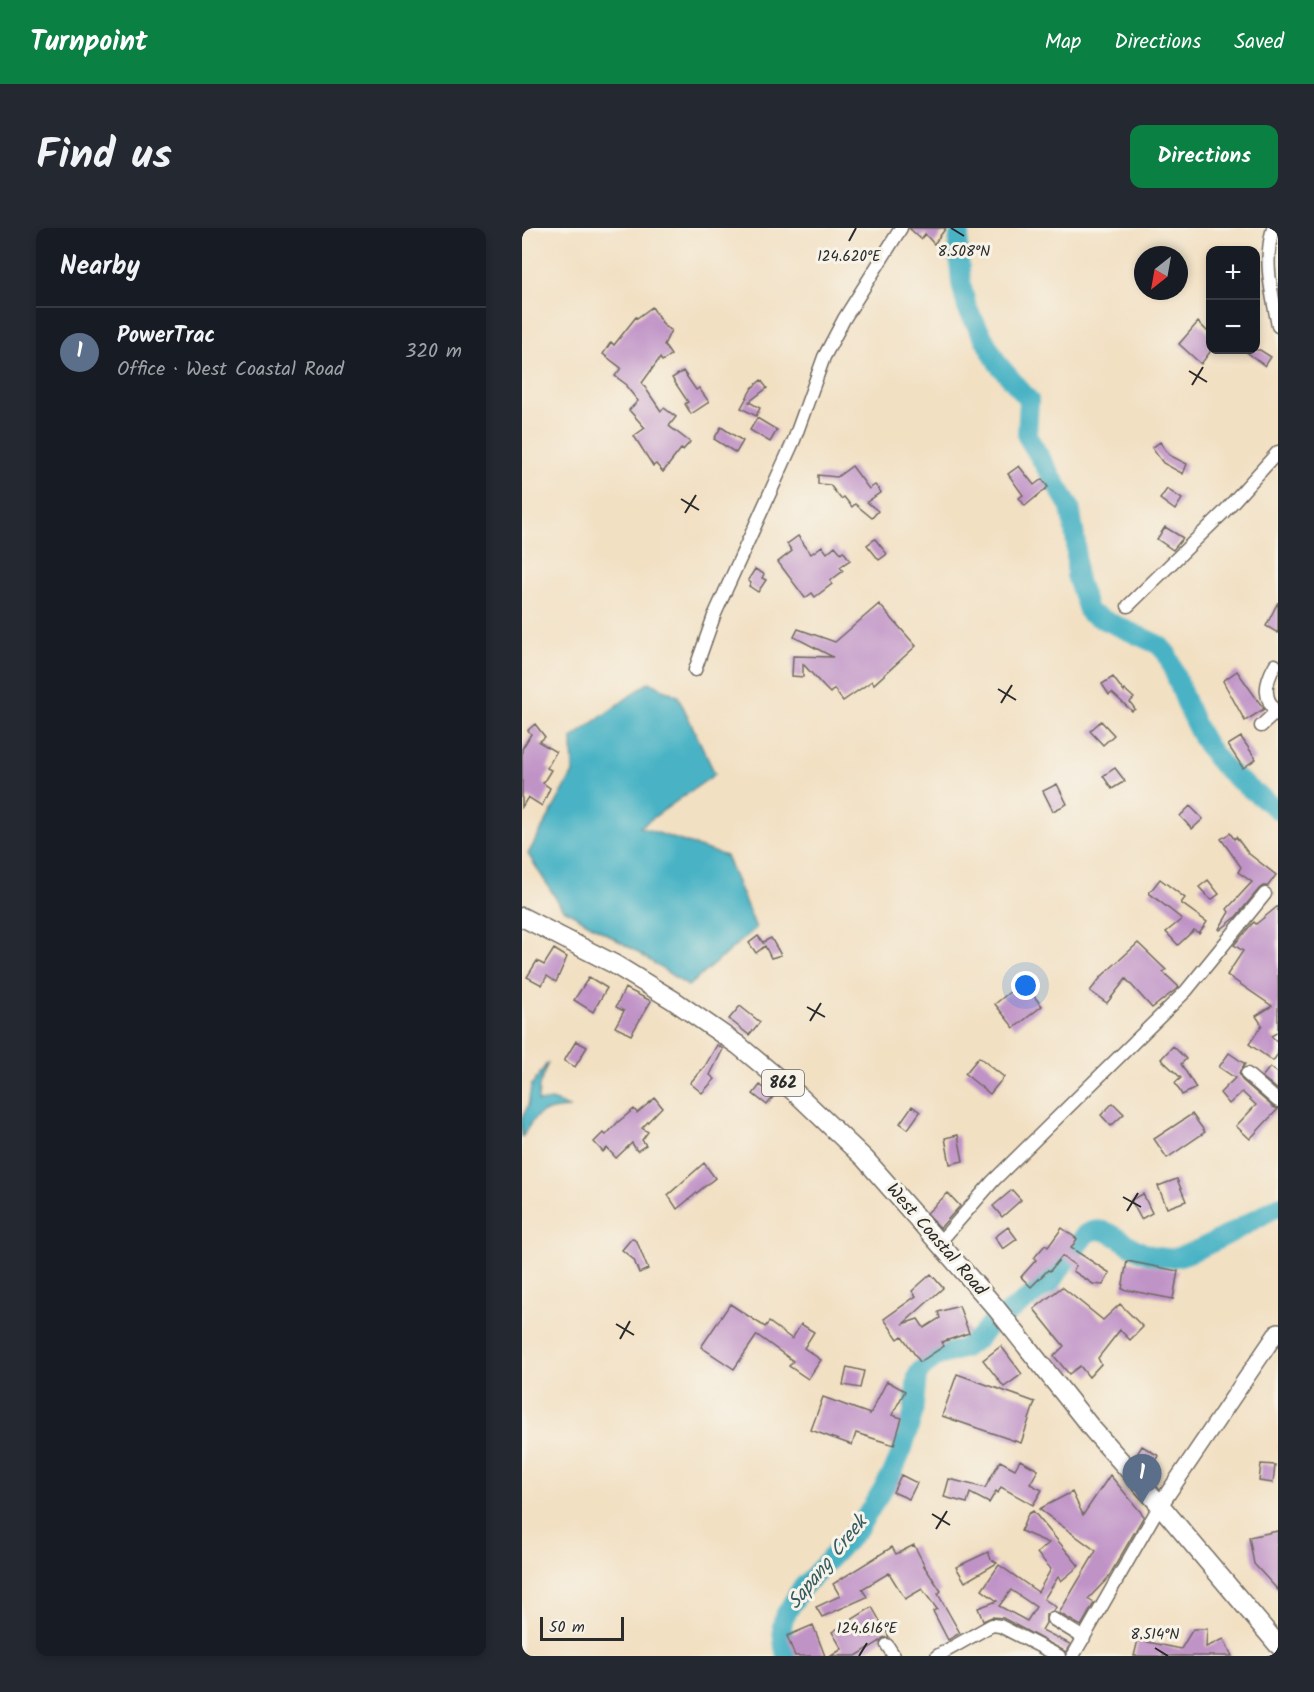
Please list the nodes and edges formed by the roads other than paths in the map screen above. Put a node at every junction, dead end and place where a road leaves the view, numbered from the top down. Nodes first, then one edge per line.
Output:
1 (902, 228) edge
2 (1273, 228) edge
3 (1278, 326) edge
4 (1278, 452) edge
5 (1128, 606) dead end
6 (1275, 664) dead end
7 (694, 670) dead end
8 (1277, 715) edge
9 (1261, 726) dead end
10 (1265, 894) dead end
11 (522, 917) edge
12 (1247, 1074) dead end
13 (1278, 1101) edge
14 (938, 1244) junction
15 (1278, 1330) edge
16 (1160, 1505) junction
17 (1053, 1619) dead end
18 (1084, 1638) junction
19 (886, 1645) dead end
20 (1278, 1645) edge
21 (894, 1656) edge
22 (937, 1656) edge
23 (1059, 1656) edge
24 (1073, 1656) edge

1 - 7 street
2 - 3 street
4 - 5 street
6 - 8 street
8 - 9 street
10 - 14 street
11 - 14 main road, West Coastal Road / 862
12 - 13 street
14 - 16 main road, West Coastal Road / 862
15 - 16 street
16 - 18 street
16 - 20 main road, West Coastal Road / 862
17 - 18 street
18 - 24 street
19 - 21 street
22 - 23 street

